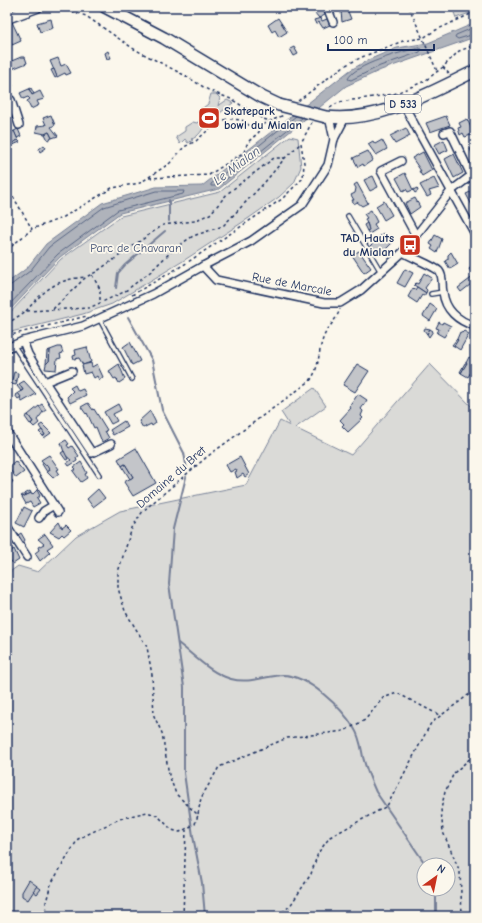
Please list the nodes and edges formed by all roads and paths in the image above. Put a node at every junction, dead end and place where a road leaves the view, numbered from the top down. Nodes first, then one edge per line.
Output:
1 (37, 7) edge
2 (60, 7) edge
3 (105, 7) edge
4 (118, 7) edge
5 (327, 7) edge
6 (409, 7) edge
7 (475, 12) edge
8 (7, 18) edge
9 (333, 22) dead end
10 (164, 38) junction
11 (423, 38) junction
12 (475, 45) edge
13 (437, 71) junction
14 (475, 71) edge
15 (11, 100) dead end
16 (295, 104) dead end
17 (284, 107) junction
18 (407, 111) dead end
19 (15, 115) junction
20 (324, 116) junction
21 (7, 117) edge
22 (345, 118) junction
23 (272, 121) junction
24 (18, 125) dead end
25 (260, 126) junction
26 (444, 133) dead end
27 (334, 140) junction
28 (302, 143) junction
29 (285, 158) junction
30 (401, 161) dead end
31 (473, 176) edge
32 (148, 178) junction
33 (7, 186) edge
34 (451, 191) junction
35 (348, 216) dead end
36 (32, 229) junction
37 (475, 234) edge
38 (416, 236) junction
39 (7, 250) edge
40 (402, 252) junction
41 (202, 266) junction
42 (381, 272) junction
43 (92, 275) junction
44 (86, 277) junction
45 (442, 292) junction
46 (431, 294) dead end
47 (127, 298) dead end
48 (100, 302) junction
49 (340, 303) junction
50 (53, 309) junction
51 (26, 311) junction
52 (91, 314) dead end
53 (99, 318) junction
54 (7, 324) edge
55 (475, 326) edge
56 (7, 336) edge
57 (23, 341) junction
58 (10, 346) edge
59 (72, 371) dead end
60 (132, 379) dead end
61 (45, 382) junction
62 (7, 432) edge
63 (111, 444) dead end
64 (99, 475) dead end
65 (54, 505) junction
66 (58, 512) dead end
67 (40, 518) dead end
68 (7, 526) edge
69 (27, 556) dead end
70 (475, 690) edge
71 (441, 716) junction
72 (475, 754) edge
73 (198, 815) junction
74 (186, 830) junction
75 (47, 916) edge
76 (183, 916) edge
77 (271, 916) edge
78 (460, 916) edge

1 - 8 main road
2 - 23 path
3 - 10 main road, D 533
4 - 10 main road, D 533
5 - 9 street
6 - 11 path
7 - 11 path
10 - 17 main road, D 533
11 - 13 path
11 - 16 path
12 - 13 path
13 - 20 path
14 - 22 main road, D 533
15 - 19 street
17 - 20 main road, D 533, bridge
17 - 23 path
18 - 34 street
19 - 21 street
19 - 24 street
20 - 22 main road, D 533
20 - 27 street
20 - 28 path
22 - 27 street
23 - 25 path
25 - 32 path
25 - 32 path
26 - 31 street
27 - 41 street
28 - 29 path
28 - 47 path
29 - 43 path
29 - 48 path
30 - 38 street
31 - 34 street, Rue de Marcale
32 - 36 path
33 - 36 path
34 - 37 street
34 - 38 street, Rue de Marcale
35 - 42 lane
36 - 39 path
38 - 40 street, Rue de Marcale
40 - 42 street, Rue de Marcale
40 - 45 street
41 - 49 street, Rue de Marcale
41 - 53 street
42 - 49 street, Rue de Marcale
43 - 44 path
43 - 48 path
44 - 50 path
44 - 51 path
45 - 46 lane
45 - 55 street
48 - 50 path
49 - 73 path, Domaine du Bret
50 - 51 path
51 - 54 path
52 - 56 path
53 - 57 street
53 - 60 lane
57 - 58 street
57 - 61 street
58 - 64 lane
59 - 61 street
61 - 63 street
62 - 65 street
65 - 66 street
65 - 67 street
68 - 69 street
70 - 71 path
71 - 73 path
71 - 77 path
72 - 78 path
73 - 74 path
74 - 75 path
74 - 76 path

